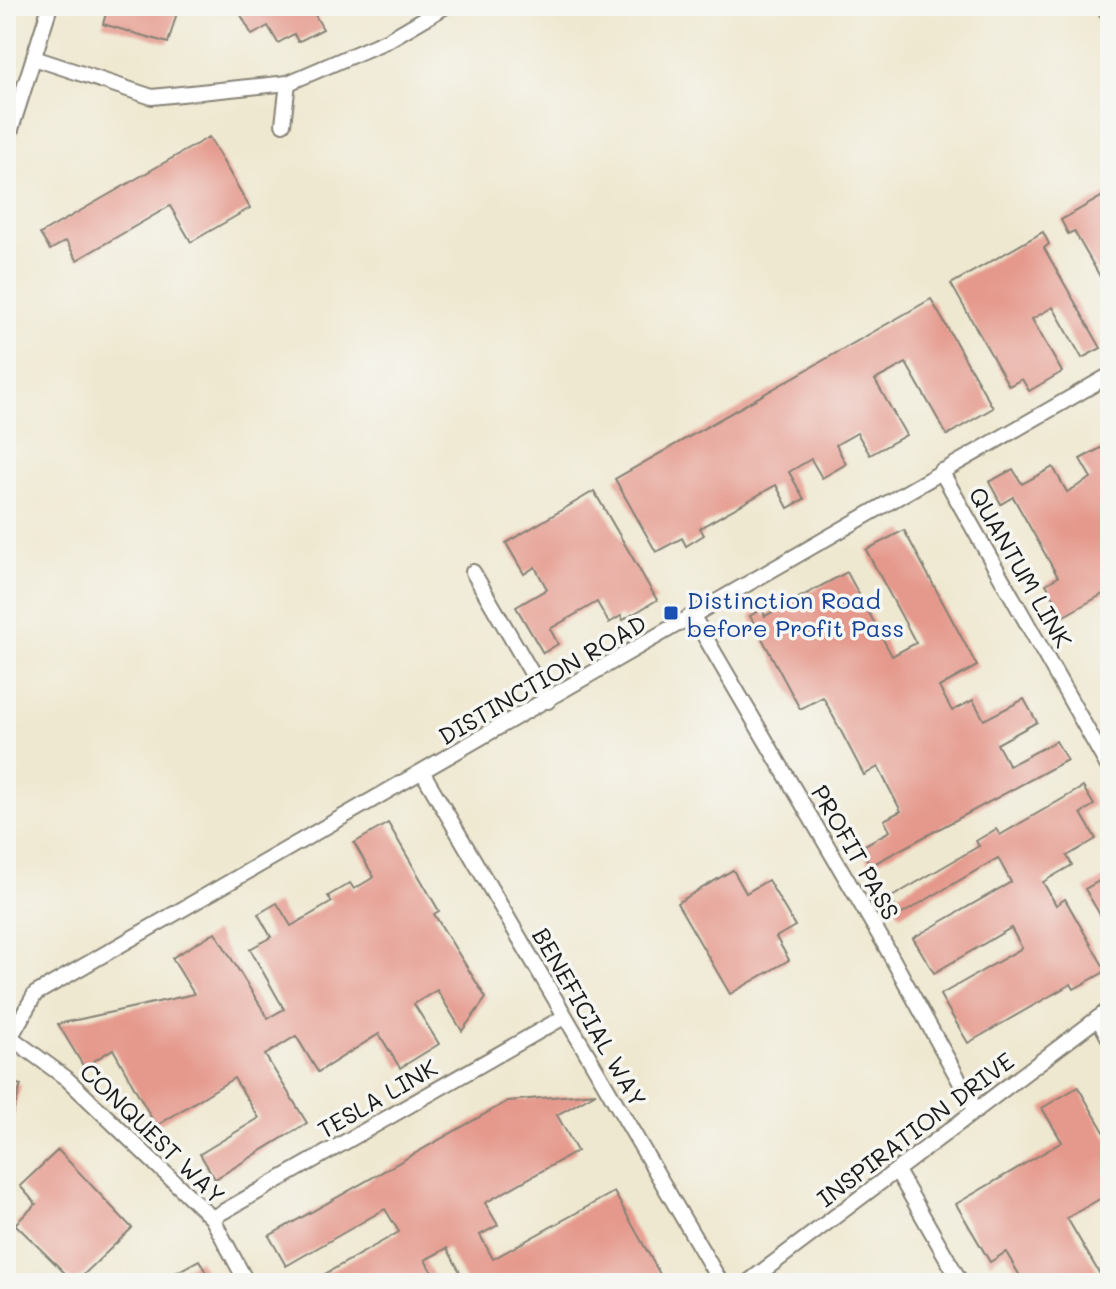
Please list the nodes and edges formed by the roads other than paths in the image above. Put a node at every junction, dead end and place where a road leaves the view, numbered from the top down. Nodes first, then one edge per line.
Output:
1 (50, 6) edge
2 (446, 6) edge
3 (1103, 6) edge
4 (1110, 17) edge
5 (34, 58) junction
6 (288, 83) junction
7 (283, 124) dead end
8 (6, 145) edge
9 (1110, 375) edge
10 (941, 471) junction
11 (473, 572) dead end
12 (694, 618) junction
13 (548, 701) junction
14 (1110, 770) edge
15 (423, 773) junction
16 (1104, 1014) edge
17 (564, 1017) junction
18 (9, 1035) edge
19 (1110, 1040) edge
20 (976, 1111) junction
21 (897, 1171) junction
22 (212, 1218) junction
23 (247, 1283) edge
24 (721, 1283) edge
25 (747, 1283) edge
26 (961, 1283) edge

1 - 5 street
2 - 6 street
3 - 4 street
5 - 6 street
5 - 8 street
6 - 7 street
9 - 10 street, DISTINCTION ROAD
10 - 12 street, DISTINCTION ROAD
10 - 14 street, QUANTUM LINK
11 - 13 street
12 - 13 street, DISTINCTION ROAD
12 - 20 street, PROFIT PASS
13 - 15 street, DISTINCTION ROAD
15 - 17 street, BENEFICIAL WAY
15 - 18 street, DISTINCTION ROAD
16 - 19 street
16 - 20 street, INSPIRATION DRIVE
17 - 22 street, TESLA LINK
17 - 24 street, BENEFICIAL WAY
18 - 22 street, CONQUEST WAY
20 - 21 street, INSPIRATION DRIVE
21 - 25 street, INSPIRATION DRIVE
21 - 26 street
22 - 23 street, CONQUEST WAY

